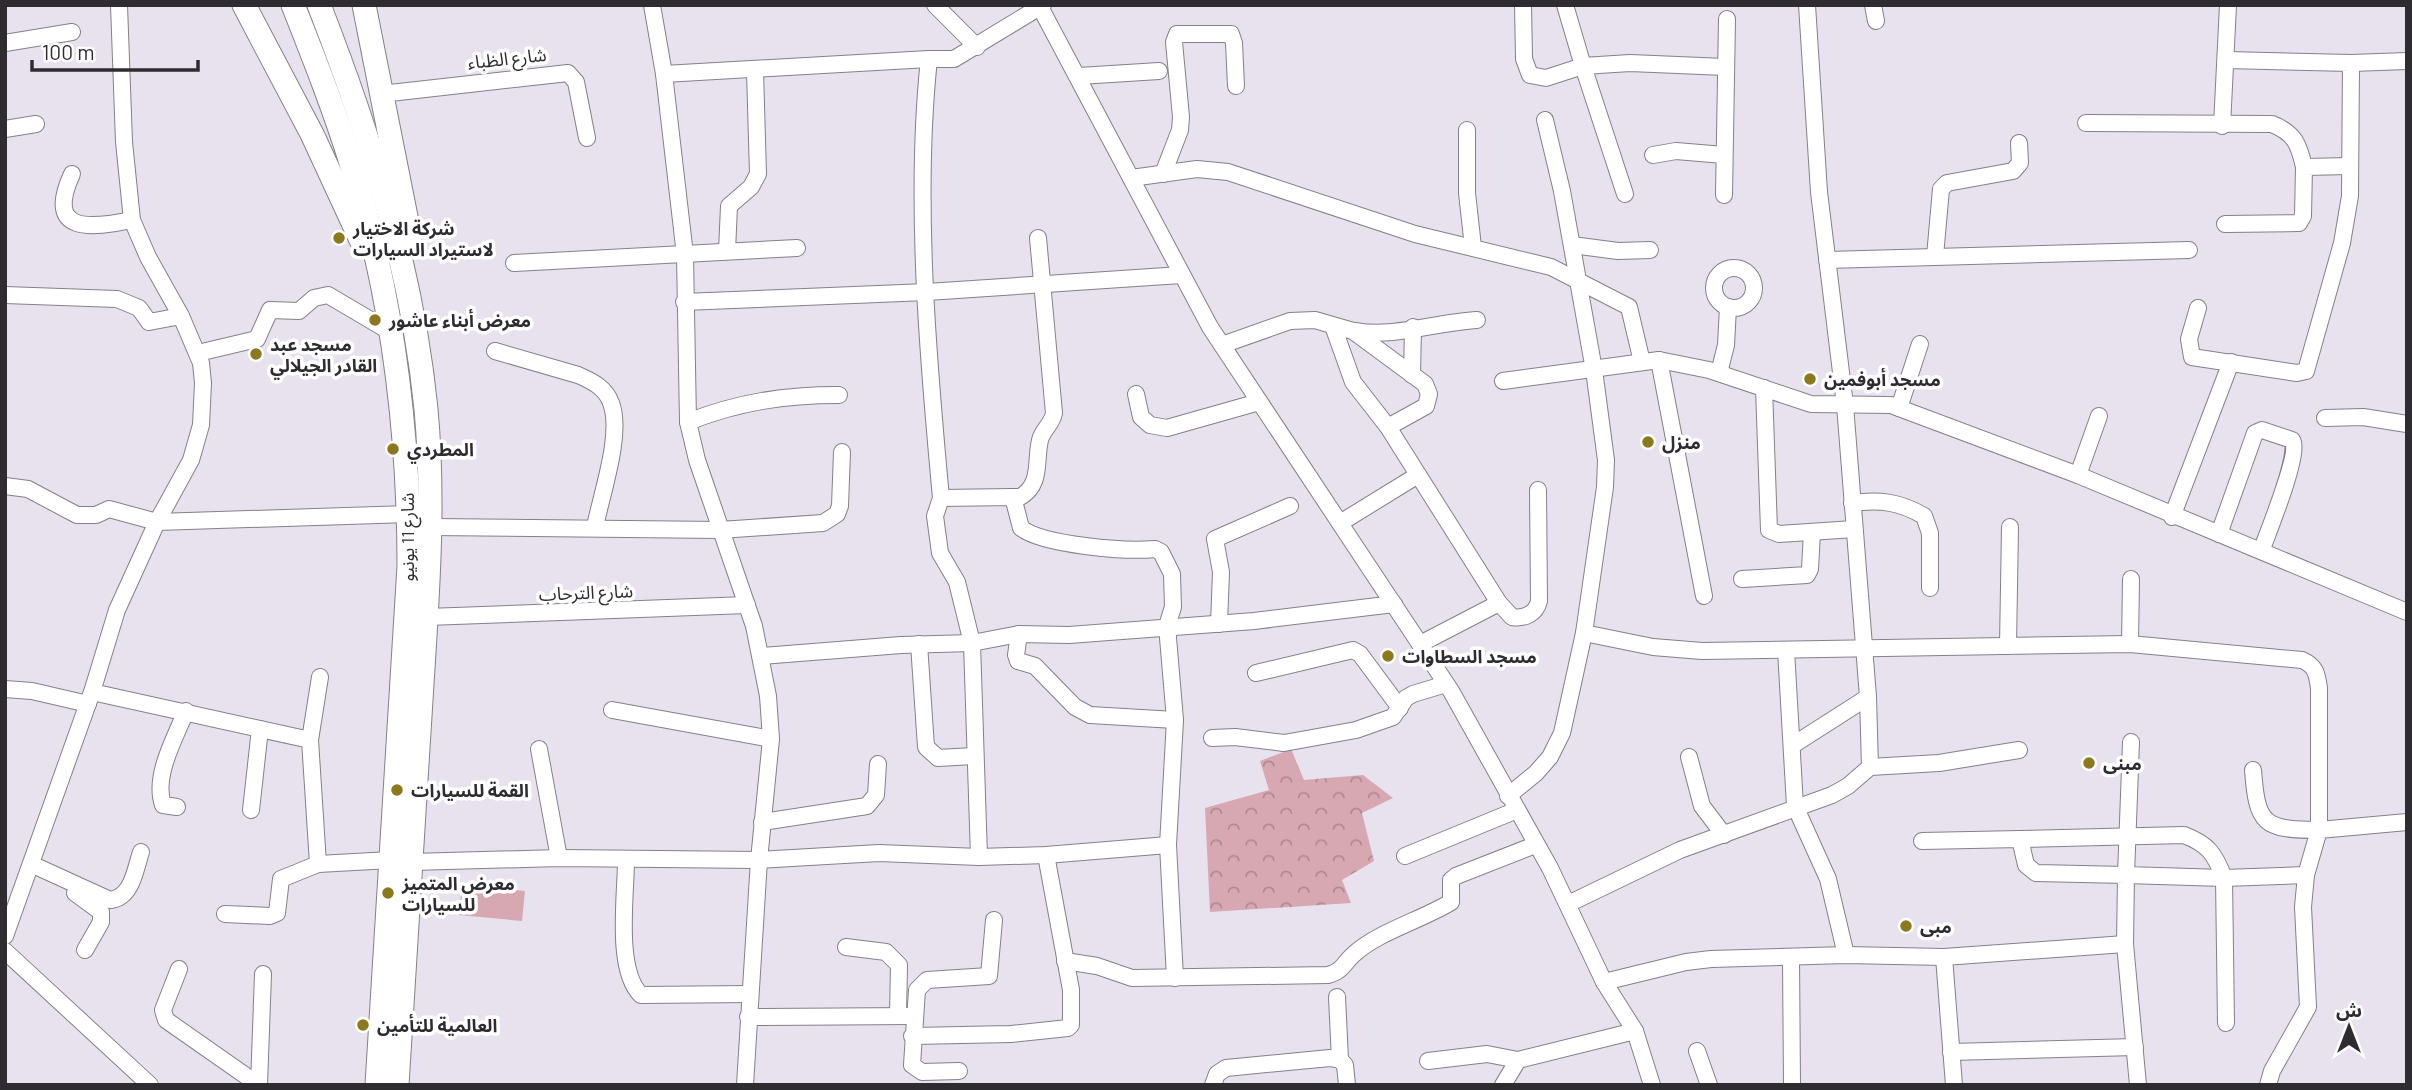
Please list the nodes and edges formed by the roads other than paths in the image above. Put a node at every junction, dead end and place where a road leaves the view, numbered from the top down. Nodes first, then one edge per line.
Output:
1 (119, 5) edge
2 (293, 5) edge
3 (319, 5) edge
4 (652, 5) edge
5 (935, 5) edge
6 (1565, 5) edge
7 (1807, 5) edge
8 (2228, 5) edge
9 (245, 6) edge
10 (1040, 6) edge
11 (1525, 6) edge
12 (363, 10) edge
13 (1727, 19) dead end
14 (72, 32) dead end
15 (5, 43) edge
16 (977, 47) junction
17 (929, 59) junction
18 (2226, 60) junction
19 (2407, 61) edge
20 (2351, 63) junction
21 (1583, 66) junction
22 (1725, 67) junction
23 (755, 71) junction
24 (1159, 71) dead end
25 (664, 74) junction
26 (1079, 76) junction
27 (1236, 86) dead end
28 (381, 93) junction
29 (1545, 120) dead end
30 (2086, 123) dead end
31 (36, 124) dead end
32 (2222, 126) junction
33 (5, 129) edge
34 (1467, 130) dead end
35 (587, 138) dead end
36 (2019, 143) dead end
37 (1653, 155) dead end
38 (1724, 155) junction
39 (2350, 166) junction
40 (2304, 167) junction
41 (72, 174) dead end
42 (1163, 174) junction
43 (1131, 178) junction
44 (1625, 194) dead end
45 (1724, 195) dead end
46 (132, 220) junction
47 (2225, 224) dead end
48 (1038, 238) dead end
49 (1572, 245) junction
50 (1473, 247) junction
51 (797, 248) dead end
52 (1650, 250) dead end
53 (2189, 250) dead end
54 (727, 251) junction
55 (685, 255) junction
56 (1935, 256) junction
57 (1827, 260) junction
58 (514, 263) dead end
59 (1181, 275) junction
60 (1042, 282) junction
61 (1578, 282) junction
62 (927, 292) junction
63 (5, 295) edge
64 (684, 302) junction
65 (1728, 307) dead end
66 (2198, 308) dead end
67 (181, 316) junction
68 (413, 317) junction
69 (1477, 320) dead end
70 (389, 325) junction
71 (1333, 326) junction
72 (1413, 327) junction
73 (1353, 331) junction
74 (1920, 344) dead end
75 (1222, 345) junction
76 (495, 351) dead end
77 (198, 353) junction
78 (1659, 359) junction
79 (1643, 362) junction
80 (2231, 362) junction
81 (1594, 370) junction
82 (1718, 373) junction
83 (1412, 375) junction
84 (1503, 381) dead end
85 (1763, 388) junction
86 (1136, 394) dead end
87 (839, 395) dead end
88 (1259, 402) junction
89 (1845, 405) junction
90 (1899, 408) junction
91 (2099, 416) dead end
92 (2325, 418) dead end
93 (688, 422) junction
94 (2407, 424) edge
95 (1388, 427) junction
96 (842, 452) dead end
97 (1418, 475) junction
98 (2078, 475) junction
99 (5, 486) edge
100 (1538, 490) dead end
101 (1013, 497) junction
102 (941, 498) junction
103 (1852, 503) junction
104 (1290, 506) dead end
105 (409, 514) junction
106 (2172, 517) junction
107 (157, 522) junction
108 (1340, 523) junction
109 (430, 527) junction
110 (595, 527) junction
111 (2010, 527) dead end
112 (1854, 529) junction
113 (720, 530) junction
114 (1812, 532) junction
115 (2219, 534) junction
116 (2262, 550) junction
117 (1742, 579) dead end
118 (2131, 579) dead end
119 (1930, 588) dead end
120 (1704, 596) dead end
121 (1499, 603) junction
122 (1394, 604) junction
123 (747, 605) junction
124 (2407, 612) edge
125 (426, 617) junction
126 (1219, 624) junction
127 (1167, 626) junction
128 (1584, 633) junction
129 (1019, 634) junction
130 (972, 643) junction
131 (919, 644) junction
132 (1420, 644) junction
133 (2130, 644) junction
134 (2008, 646) junction
135 (1864, 649) junction
136 (1786, 650) junction
137 (761, 656) junction
138 (1256, 673) dead end
139 (320, 677) dead end
140 (1446, 684) junction
141 (5, 689) edge
142 (1868, 697) junction
143 (90, 698) junction
144 (1400, 708) junction
145 (612, 710) dead end
146 (186, 711) junction
147 (1175, 720) junction
148 (260, 729) junction
149 (1212, 738) dead end
150 (771, 739) junction
151 (310, 740) junction
152 (2131, 742) dead end
153 (1793, 746) junction
154 (539, 749) dead end
155 (2019, 750) dead end
156 (974, 756) junction
157 (1689, 757) dead end
158 (878, 764) dead end
159 (1870, 766) junction
160 (2253, 769) dead end
161 (1507, 796) junction
162 (1795, 806) junction
163 (177, 807) dead end
164 (251, 810) dead end
165 (1517, 810) junction
166 (762, 822) junction
167 (2407, 822) edge
168 (2319, 830) junction
169 (1724, 835) junction
170 (2127, 835) junction
171 (2020, 839) junction
172 (1922, 841) dead end
173 (1168, 845) junction
174 (1535, 845) junction
175 (141, 852) dead end
176 (1046, 855) junction
177 (1405, 856) dead end
178 (979, 857) junction
179 (559, 858) junction
180 (626, 860) junction
181 (759, 860) junction
182 (401, 861) junction
183 (318, 864) junction
184 (30, 867) junction
185 (2126, 875) junction
186 (2306, 875) junction
187 (2224, 878) junction
188 (1568, 904) junction
189 (225, 914) dead end
190 (994, 920) dead end
191 (5, 936) edge
192 (2125, 944) junction
193 (846, 947) dead end
194 (85, 950) dead end
195 (5, 951) edge
196 (1846, 955) junction
197 (1944, 957) junction
198 (1791, 959) junction
199 (1065, 961) junction
200 (178, 969) dead end
201 (263, 974) dead end
202 (1175, 978) junction
203 (1604, 982) junction
204 (750, 993) junction
205 (1337, 998) dead end
206 (906, 1015) junction
207 (748, 1017) junction
208 (2226, 1023) dead end
209 (1635, 1031) junction
210 (912, 1036) junction
211 (2135, 1047) junction
212 (1697, 1051) dead end
213 (1951, 1052) junction
214 (1340, 1060) junction
215 (1518, 1060) junction
216 (1428, 1061) dead end
217 (959, 1071) dead end
218 (150, 1085) edge
219 (259, 1085) edge
220 (377, 1085) edge
221 (397, 1085) edge
222 (745, 1085) edge
223 (1213, 1085) edge
224 (1347, 1085) edge
225 (1503, 1085) edge
226 (1652, 1085) edge
227 (1709, 1085) edge
228 (1792, 1085) edge
229 (1954, 1085) edge
230 (2137, 1085) edge
231 (2268, 1085) edge

1 - 46 street
2 - 70 highway, شارع 11 يونيو
3 - 68 highway, شارع 11 يونيو
4 - 25 street
5 - 16 street
6 - 21 street
7 - 57 street
8 - 18 street
9 - 70 highway
10 - 16 street
10 - 26 street
11 - 21 street
12 - 28 highway
13 - 22 street
14 - 15 street
16 - 17 street
17 - 23 street
17 - 62 street
18 - 20 street
18 - 32 street
19 - 20 street
20 - 39 street
21 - 22 street
21 - 44 street
22 - 38 street
23 - 25 street
23 - 54 street
24 - 26 street
25 - 55 street
26 - 43 street
27 - 42 street
28 - 35 street, شارع الظباء
28 - 68 highway
29 - 49 street
30 - 32 street
31 - 33 street
32 - 40 street
34 - 50 street
36 - 56 street
37 - 38 street
38 - 45 street
39 - 40 street
39 - 80 street
40 - 47 street
41 - 46 street
42 - 43 street
42 - 50 street
43 - 59 street
46 - 67 street
48 - 60 street
49 - 52 street
49 - 61 street
50 - 61 street
51 - 54 street
53 - 56 street
54 - 55 street
55 - 58 street
55 - 64 street
56 - 57 street
57 - 89 street
59 - 60 street
59 - 75 street
60 - 62 street
60 - 101 street
61 - 79 street
61 - 81 street
62 - 64 street
62 - 102 street
63 - 67 street
64 - 93 street
65 - 82 street
66 - 80 street
67 - 77 street
68 - 109 highway, شارع 11 يونيو
69 - 72 street
70 - 77 street
70 - 105 highway, شارع 11 يونيو
71 - 73 street
71 - 75 street
71 - 95 street
72 - 73 street
72 - 83 street
73 - 83 street
74 - 90 street
75 - 88 street
76 - 110 street
77 - 107 street
78 - 79 street
78 - 82 street
78 - 120 street
79 - 81 street
80 - 106 street
81 - 84 street
81 - 128 street
82 - 85 street
83 - 95 street
85 - 89 street
85 - 114 street
86 - 88 street
87 - 93 street
88 - 108 street
89 - 90 street
89 - 103 street
90 - 98 street
91 - 98 street
92 - 94 street
93 - 113 street
95 - 97 street
96 - 113 street
97 - 108 street
97 - 121 street
98 - 106 street
99 - 107 street
100 - 121 street
101 - 102 street
101 - 127 street
102 - 130 street
103 - 112 street
103 - 119 street
104 - 126 street
105 - 107 street
105 - 182 highway, شارع 11 يونيو
106 - 115 street
107 - 143 street
108 - 122 street
109 - 110 street
109 - 125 highway, شارع 11 يونيو
110 - 113 street
111 - 134 street
112 - 114 street
112 - 135 street
113 - 123 street
114 - 117 street
115 - 116 street
115 - 116 street
116 - 124 street
118 - 133 street
121 - 132 street
122 - 126 street
122 - 132 street
123 - 125 street, شارع الترحاب
123 - 137 street
125 - 182 highway, شارع 11 يونيو
126 - 127 street
127 - 129 street
127 - 147 street
128 - 136 street
128 - 161 street
129 - 130 street
129 - 147 street
130 - 131 street
130 - 156 street
131 - 137 street
131 - 156 street
132 - 140 street
133 - 134 street
133 - 168 street
134 - 135 street
135 - 136 street
135 - 142 street
136 - 153 street
137 - 150 street
138 - 144 street
139 - 151 street
140 - 144 street
140 - 161 street
141 - 143 street
142 - 153 street
142 - 159 street
143 - 146 street
143 - 184 street
144 - 149 street
145 - 150 street
146 - 148 street
146 - 163 street
147 - 173 street
148 - 151 street
148 - 164 street
150 - 166 street
151 - 183 street
152 - 170 street
153 - 162 street
154 - 179 street
155 - 159 street
156 - 178 street
157 - 169 street
158 - 166 street
159 - 162 street
160 - 168 street
161 - 165 street
162 - 169 street
162 - 196 street
165 - 174 street
165 - 177 street
166 - 181 street
167 - 168 street
168 - 186 street
169 - 188 street
170 - 171 street
170 - 185 street
170 - 187 street
171 - 172 street
171 - 185 street
173 - 176 street
173 - 202 street
174 - 188 street
174 - 202 street
175 - 184 street
176 - 178 street
176 - 199 street
178 - 181 street
179 - 180 street
179 - 182 street
180 - 181 street
180 - 204 street
181 - 204 street
182 - 183 street
182 - 220 highway, شارع 11 يونيو
182 - 221 highway, شارع 11 يونيو
183 - 189 street
184 - 191 street
184 - 194 street
185 - 187 street
185 - 192 street
186 - 187 street
186 - 231 street
187 - 208 street
188 - 203 street
190 - 206 street
192 - 197 street
192 - 211 street
193 - 206 street
195 - 218 street
196 - 197 street
196 - 198 street
197 - 213 street
198 - 203 street
198 - 228 street
199 - 202 street
199 - 210 street
200 - 219 street
201 - 219 street
203 - 209 street
204 - 207 street
205 - 214 street
206 - 207 street
206 - 210 street
207 - 222 street
209 - 215 street
209 - 226 street
210 - 217 street
211 - 213 street
211 - 230 street
212 - 227 street
213 - 229 street
214 - 223 street
214 - 224 street
215 - 216 street
215 - 225 street

